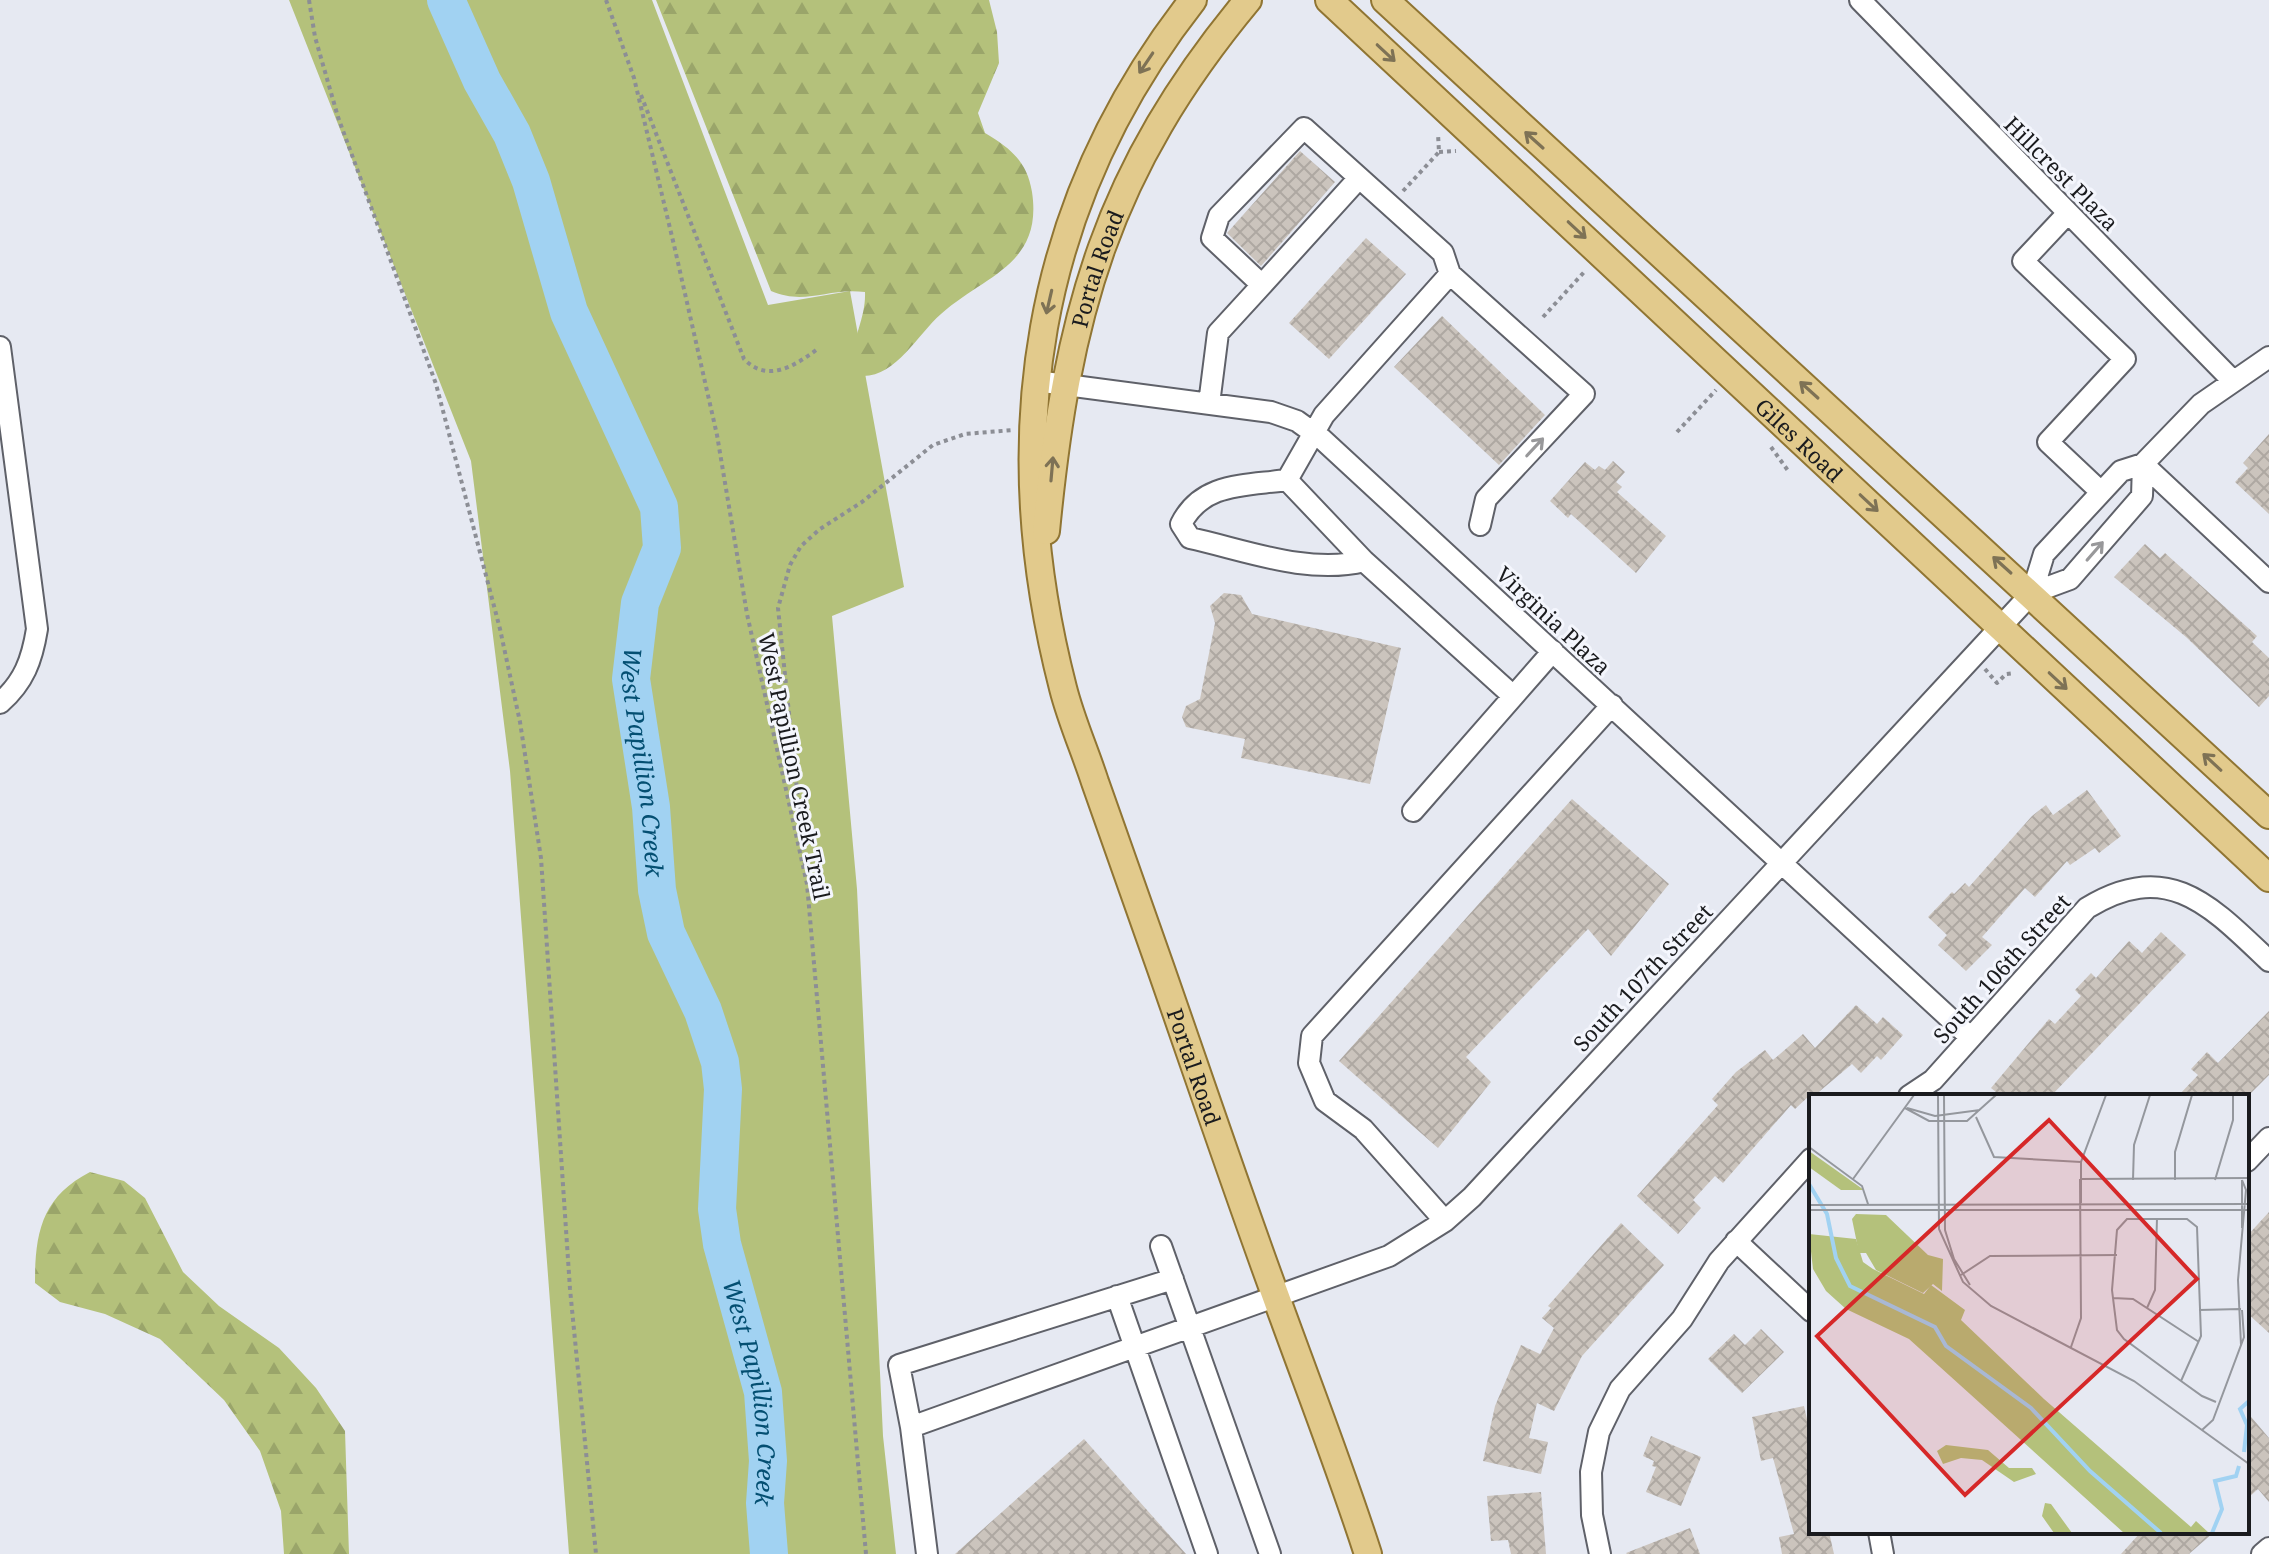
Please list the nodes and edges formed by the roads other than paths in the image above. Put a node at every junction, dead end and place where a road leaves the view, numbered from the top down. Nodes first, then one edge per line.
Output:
1 (1193, 0) edge
2 (1248, 0) edge
3 (1329, 0) edge
4 (1385, 0) edge
5 (1860, 0) edge
6 (1359, 178) junction
7 (2068, 213) junction
8 (1450, 274) junction
9 (1262, 285) junction
10 (0, 347) edge
11 (2269, 357) edge
12 (2232, 380) junction
13 (1036, 381) junction
14 (1064, 385) junction
15 (1209, 404) junction
16 (1312, 431) junction
17 (2143, 464) junction
18 (1287, 480) junction
19 (2101, 492) junction
20 (1480, 525) dead end
21 (1364, 561) junction
22 (1042, 574) junction
23 (2269, 582) edge
24 (2032, 593) junction
25 (2000, 627) junction
26 (1553, 651) junction
27 (1512, 695) junction
28 (0, 703) edge
29 (1612, 705) junction
30 (1413, 811) dead end
31 (2269, 815) edge
32 (1781, 862) junction
33 (2269, 878) edge
34 (2269, 961) edge
35 (1970, 1037) junction
36 (1912, 1094) edge
37 (2269, 1138) edge
38 (2249, 1159) edge
39 (1809, 1161) edge
40 (1445, 1221) junction
41 (1736, 1241) junction
42 (1161, 1246) dead end
43 (1173, 1279) junction
44 (1117, 1296) junction
45 (1276, 1298) junction
46 (1809, 1309) edge
47 (1192, 1328) junction
48 (1135, 1348) junction
49 (911, 1427) junction
50 (1879, 1534) edge
51 (2269, 1548) edge
52 (1266, 1553) edge
53 (927, 1554) edge
54 (1207, 1554) edge
55 (1368, 1554) edge
56 (1600, 1554) edge
57 (1883, 1554) edge
58 (2262, 1554) edge

1 -> 13 main road, Portal Road
2 - 14 main road, Portal Road
3 -> 25 main road, Giles Road
24 -> 4 main road, Giles Road
5 - 7 street, Hillcrest Plaza
6 - 8 street
6 - 9 street
6 - 9 street
7 - 12 street, Hillcrest Plaza
7 - 19 street
8 - 16 street
20 -> 8 street
9 - 15 street
10 - 28 street
11 - 12 street
12 - 17 street
13 - 14 street, Virginia Plaza
13 - 22 main road, Portal Road
14 - 15 street, Virginia Plaza
22 -> 14 main road, Portal Road
15 - 16 street, Virginia Plaza
16 - 18 street
16 - 26 street, Virginia Plaza
17 - 19 street
17 - 23 street
24 -> 17 street
18 - 21 street
18 - 21 street
19 - 24 street
21 - 27 street
22 - 45 main road, Portal Road
24 - 25 street, South 107th Street
31 -> 24 main road, Giles Road
25 - 32 street, South 107th Street
25 -> 33 main road, Giles Road
26 - 27 street
26 - 29 street, Virginia Plaza
27 - 30 street
29 - 32 street, Virginia Plaza
29 - 40 street
32 - 35 street, Virginia Plaza
32 - 40 street, South 107th Street
34 - 35 street, South 106th Street
35 - 36 street, South 106th Street
37 - 38 street
39 - 41 street
40 - 45 street, South 107th Street
41 - 46 street
41 - 56 street
42 - 43 street
43 - 44 street
43 - 47 street
44 - 48 street
44 - 49 street
45 - 47 street, South 107th Street
45 - 55 main road, Portal Road
47 - 48 street, South 107th Street
47 - 52 street
48 - 49 street, South 107th Street
48 - 54 street
49 - 53 street
50 - 57 street
51 - 58 street

